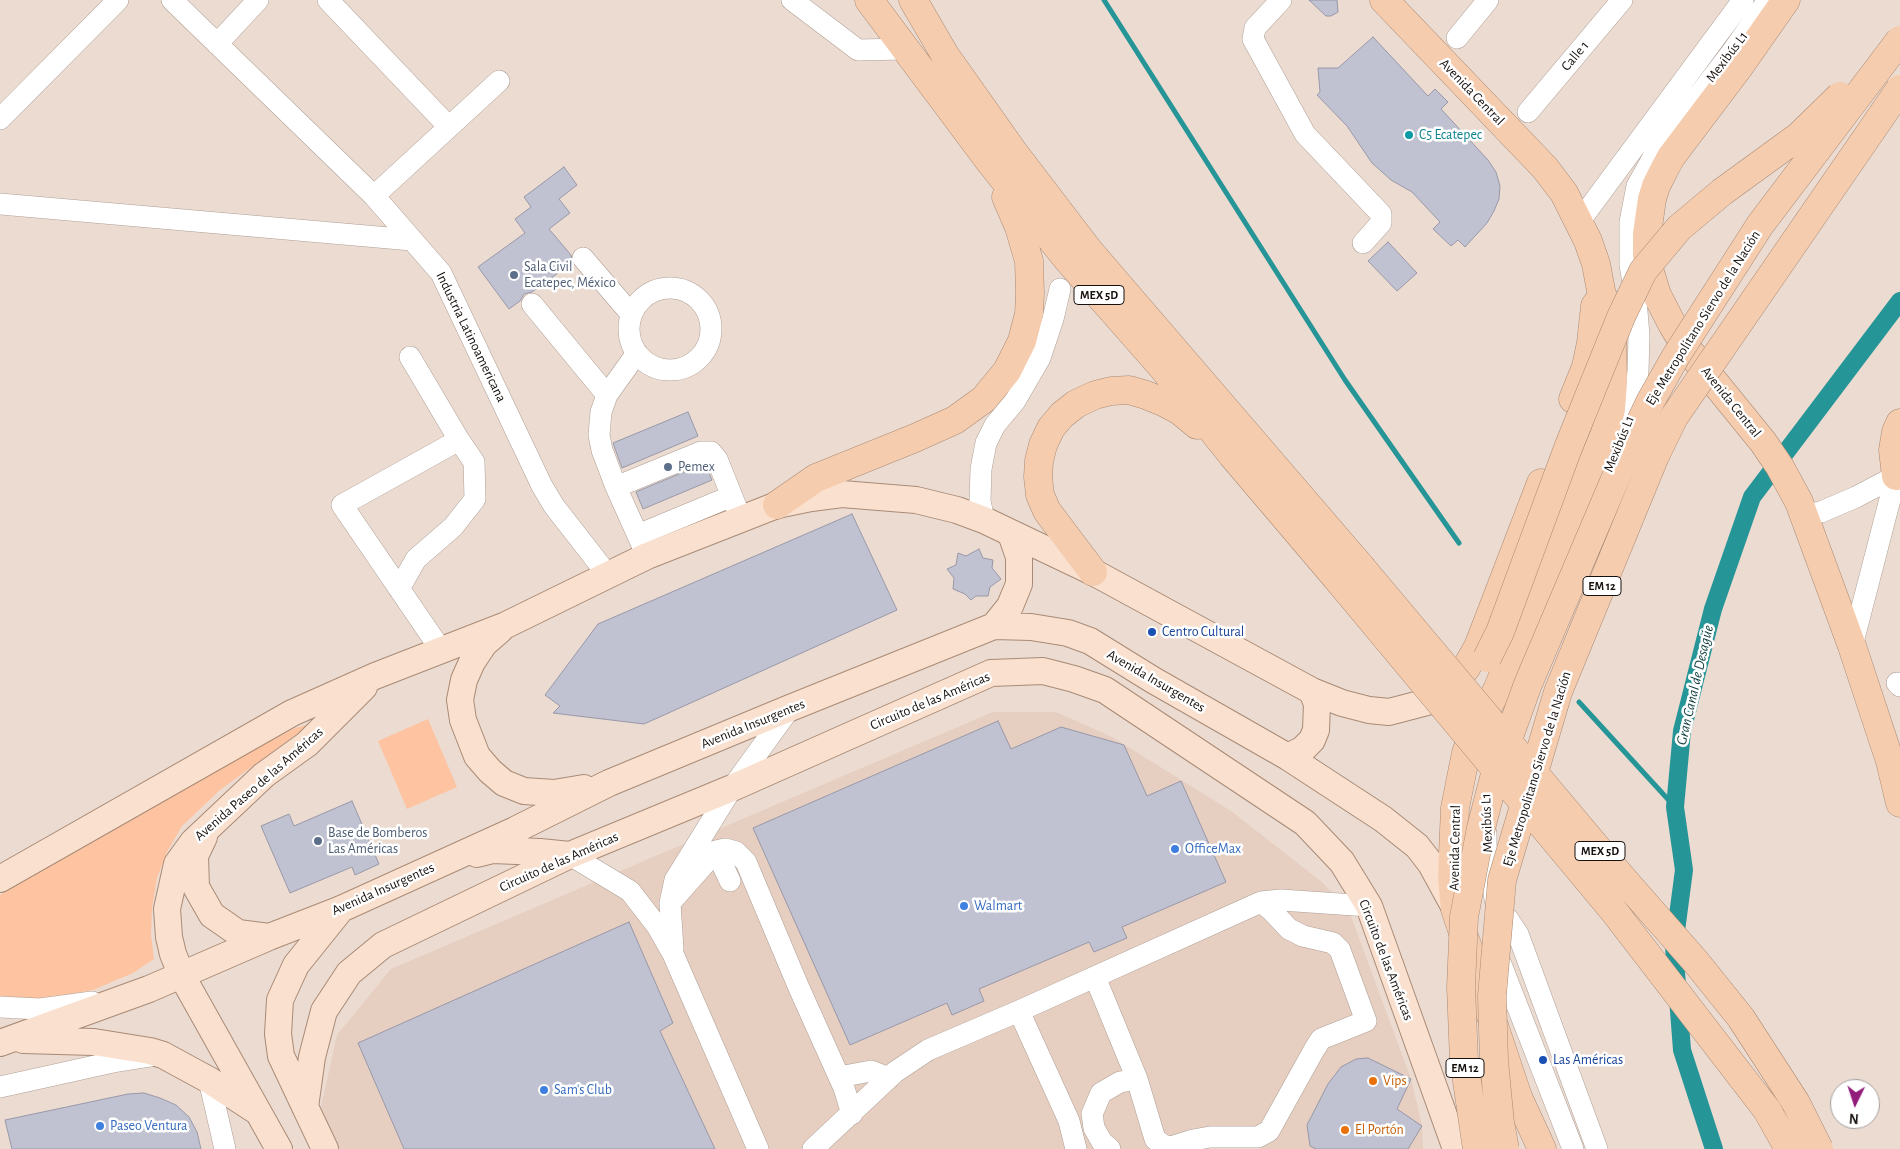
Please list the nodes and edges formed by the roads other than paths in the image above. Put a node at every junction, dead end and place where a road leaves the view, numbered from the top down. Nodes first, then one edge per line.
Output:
1 (118, 0) edge
2 (172, 0) edge
3 (258, 0) edge
4 (328, 0) edge
5 (792, 0) edge
6 (869, 0) edge
7 (913, 0) edge
8 (1384, 0) edge
9 (1488, 0) edge
10 (1622, 0) edge
11 (1743, 0) edge
12 (1768, 0) edge
13 (1786, 0) edge
14 (1272, 3) edge
15 (1900, 23) edge
16 (1457, 38) dead end
17 (1900, 40) edge
18 (217, 44) junction
19 (905, 49) junction
20 (499, 81) dead end
21 (1900, 89) edge
22 (1528, 112) dead end
23 (0, 118) edge
24 (450, 127) junction
25 (990, 162) junction
26 (374, 196) junction
27 (0, 204) edge
28 (1579, 222) junction
29 (412, 240) junction
30 (1363, 243) dead end
31 (584, 258) dead end
32 (1060, 289) dead end
33 (1602, 296) junction
34 (532, 304) dead end
35 (631, 314) junction
36 (637, 353) junction
37 (410, 357) dead end
38 (607, 395) junction
39 (1900, 423) edge
40 (459, 440) junction
41 (1232, 455) junction
42 (1899, 474) edge
43 (616, 487) junction
44 (776, 505) junction
45 (736, 508) junction
46 (1801, 508) junction
47 (984, 520) junction
48 (1011, 534) junction
49 (642, 546) junction
50 (1093, 572) junction
51 (607, 574) junction
52 (1350, 574) junction
53 (399, 589) junction
54 (506, 625) junction
55 (994, 626) junction
56 (1852, 646) junction
57 (441, 650) junction
58 (1482, 670) junction
59 (375, 676) junction
60 (1450, 689) junction
61 (1312, 690) junction
62 (790, 708) junction
63 (1481, 718) junction
64 (1288, 757) junction
65 (1895, 761) edge
66 (609, 783) junction
67 (732, 788) junction
68 (1900, 803) edge
69 (208, 827) junction
70 (716, 852) junction
71 (570, 855) junction
72 (447, 860) junction
73 (0, 879) edge
74 (730, 881) dead end
75 (1261, 902) junction
76 (670, 903) junction
77 (1369, 906) junction
78 (1496, 908) junction
79 (341, 909) junction
80 (1455, 909) junction
81 (269, 937) junction
82 (673, 954) junction
83 (182, 976) junction
84 (1095, 977) junction
85 (149, 989) junction
86 (0, 1007) edge
87 (1019, 1012) junction
88 (5, 1041) edge
89 (163, 1055) junction
90 (839, 1077) junction
91 (889, 1078) junction
92 (1137, 1079) junction
93 (209, 1080) junction
94 (0, 1087) edge
95 (1518, 1097) junction
96 (305, 1107) junction
97 (260, 1112) junction
98 (852, 1114) junction
99 (1072, 1145) edge
100 (226, 1149) edge
101 (279, 1149) edge
102 (325, 1149) edge
103 (758, 1149) edge
104 (813, 1149) edge
105 (1110, 1149) edge
106 (1456, 1149) edge
107 (1475, 1149) edge
108 (1505, 1149) edge
109 (1542, 1149) edge
110 (1573, 1149) edge
111 (1598, 1149) edge
112 (1789, 1149) edge
113 (1819, 1149) edge

1 - 23 street
2 - 18 street, Industria Latinoamericana
3 - 18 street
4 - 24 street
5 - 19 street
6 - 19 highway, MEX 5D
7 - 52 highway, MEX 5D
8 - 28 highway, Avenida Central
9 - 16 street
10 - 22 street, Calle 1
11 - 28 street
12 - 78 street, Mexibús L1
13 - 46 highway, Avenida Central
14 - 30 street
15 - 58 highway, bridge
17 - 107 highway, Eje Metropolitano Siervo de la Nación / EM 12, bridge
18 - 26 street, Industria Latinoamericana
19 - 25 highway, MEX 5D
20 - 24 street
21 - 108 highway, Eje Metropolitano Siervo de la Nación / EM 12, bridge
24 - 26 street
25 - 41 highway, MEX 5D
25 - 44 highway
26 - 29 street, Industria Latinoamericana
27 - 29 street
28 - 33 highway, Avenida Central
29 - 51 street, Industria Latinoamericana
31 - 35 street
32 - 47 street
33 - 60 highway
33 - 63 highway, Avenida Central
34 - 38 street
35 - 36 street
35 - 36 street
36 - 38 street
37 - 40 street
38 - 43 street
39 - 42 highway
40 - 53 street
40 - 53 street
41 - 50 highway
41 - 52 highway, MEX 5D
42 - 46 street
42 - 56 street
43 - 45 street
43 - 49 street
44 - 45 main road
44 - 47 main road
45 - 49 main road
46 - 56 highway, Avenida Central
47 - 48 main road
48 - 50 main road
48 - 55 main road
49 - 51 main road
50 - 61 main road
51 - 54 main road
52 - 112 highway, MEX 5D, bridge
52 - 113 highway, MEX 5D, bridge
53 - 57 street
54 - 57 main road
54 - 66 main road
55 - 62 main road, Avenida Insurgentes
55 - 64 main road, Avenida Insurgentes
56 - 65 highway, Avenida Central
57 - 59 main road
58 - 60 highway
58 - 63 highway
59 - 69 main road, Avenida Paseo de las Américas
59 - 73 main road
60 - 61 main road
61 - 64 main road
62 - 66 main road, Avenida Insurgentes
62 - 67 street
63 - 80 highway, Avenida Central
64 - 80 main road, Avenida Insurgentes
65 - 68 highway, Avenida Central
66 - 72 main road, Avenida Insurgentes
67 - 71 main road, Circuito de las Américas
67 - 76 street
67 - 77 main road, Circuito de las Américas
69 - 81 main road
69 - 83 main road, Avenida Paseo de las Américas
70 - 74 street
70 - 76 street
70 - 90 street
71 - 72 main road
71 - 82 street
71 - 96 main road, Circuito de las Américas
72 - 79 main road, Avenida Insurgentes
75 - 77 street
75 - 84 street
75 - 92 street
76 - 82 street
77 - 106 main road, Circuito de las Américas
78 - 110 street, Mexibús L1
78 - 111 street
79 - 81 main road, Avenida Insurgentes
79 - 96 main road
80 - 95 highway, Avenida Central
81 - 83 main road, Avenida Insurgentes
82 - 103 street
83 - 85 main road, Avenida Insurgentes
83 - 97 main road, Avenida Paseo de las Américas
84 - 87 street
84 - 92 street
85 - 86 street
85 - 88 main road, Avenida Insurgentes
87 - 91 street
87 - 99 street
88 - 89 main road
89 - 93 main road
89 - 94 street
90 - 91 street
90 - 98 street
91 - 98 street
92 - 105 street
93 - 97 main road
93 - 100 street
95 - 107 main road
95 - 109 highway, Avenida Central
96 - 102 main road
97 - 101 main road, Avenida Paseo de las Américas
98 - 104 street

